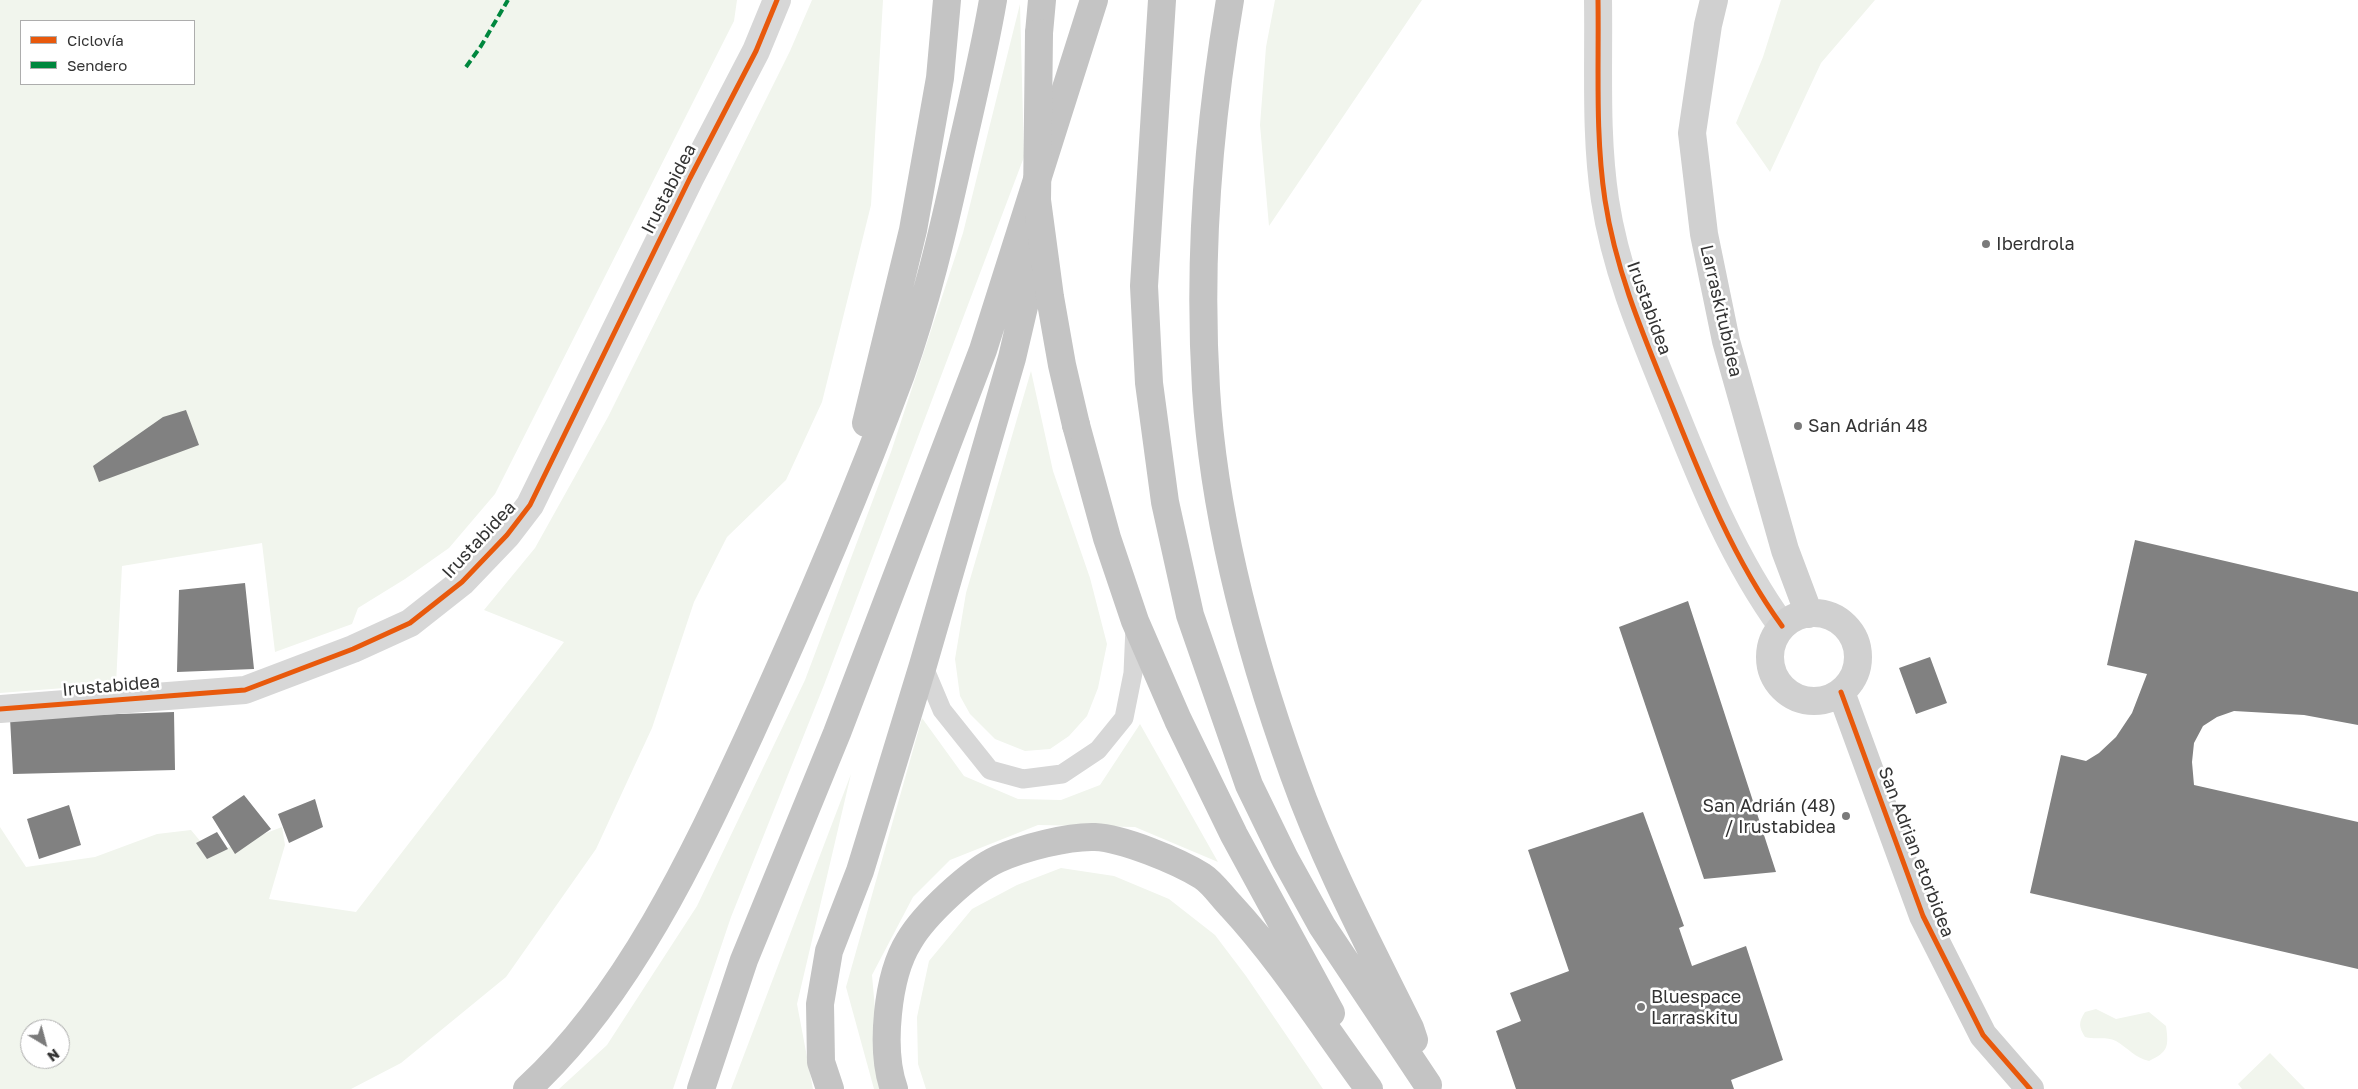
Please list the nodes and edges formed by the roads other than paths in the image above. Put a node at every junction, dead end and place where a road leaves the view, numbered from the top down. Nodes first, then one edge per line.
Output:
1 (777, 0) edge
2 (947, 0) edge
3 (993, 0) edge
4 (1042, 0) edge
5 (1095, 0) edge
6 (1162, 0) edge
7 (1230, 0) edge
8 (1598, 0) edge
9 (1714, 0) edge
10 (843, 517) junction
11 (1809, 614) junction
12 (1135, 621) junction
13 (1782, 626) junction
14 (923, 665) junction
15 (1841, 692) junction
16 (0, 710) edge
17 (528, 1089) edge
18 (701, 1089) edge
19 (830, 1089) edge
20 (894, 1089) edge
21 (1368, 1089) edge
22 (1372, 1089) edge
23 (2030, 1089) edge

1 - 16 street, Irustabidea
2 - 10 highway
3 - 10 highway
4 - 12 highway, bridge
5 - 14 highway
5 - 18 highway
6 - 7 highway
8 - 13 street, Irustabidea
9 - 11 street, Larraskitubidea
10 - 17 highway
11 - 13 street
11 - 15 street
12 - 14 lane
12 - 22 highway
13 - 15 street
14 - 19 highway
15 - 23 street, San Adrian etorbidea
20 - 21 highway

